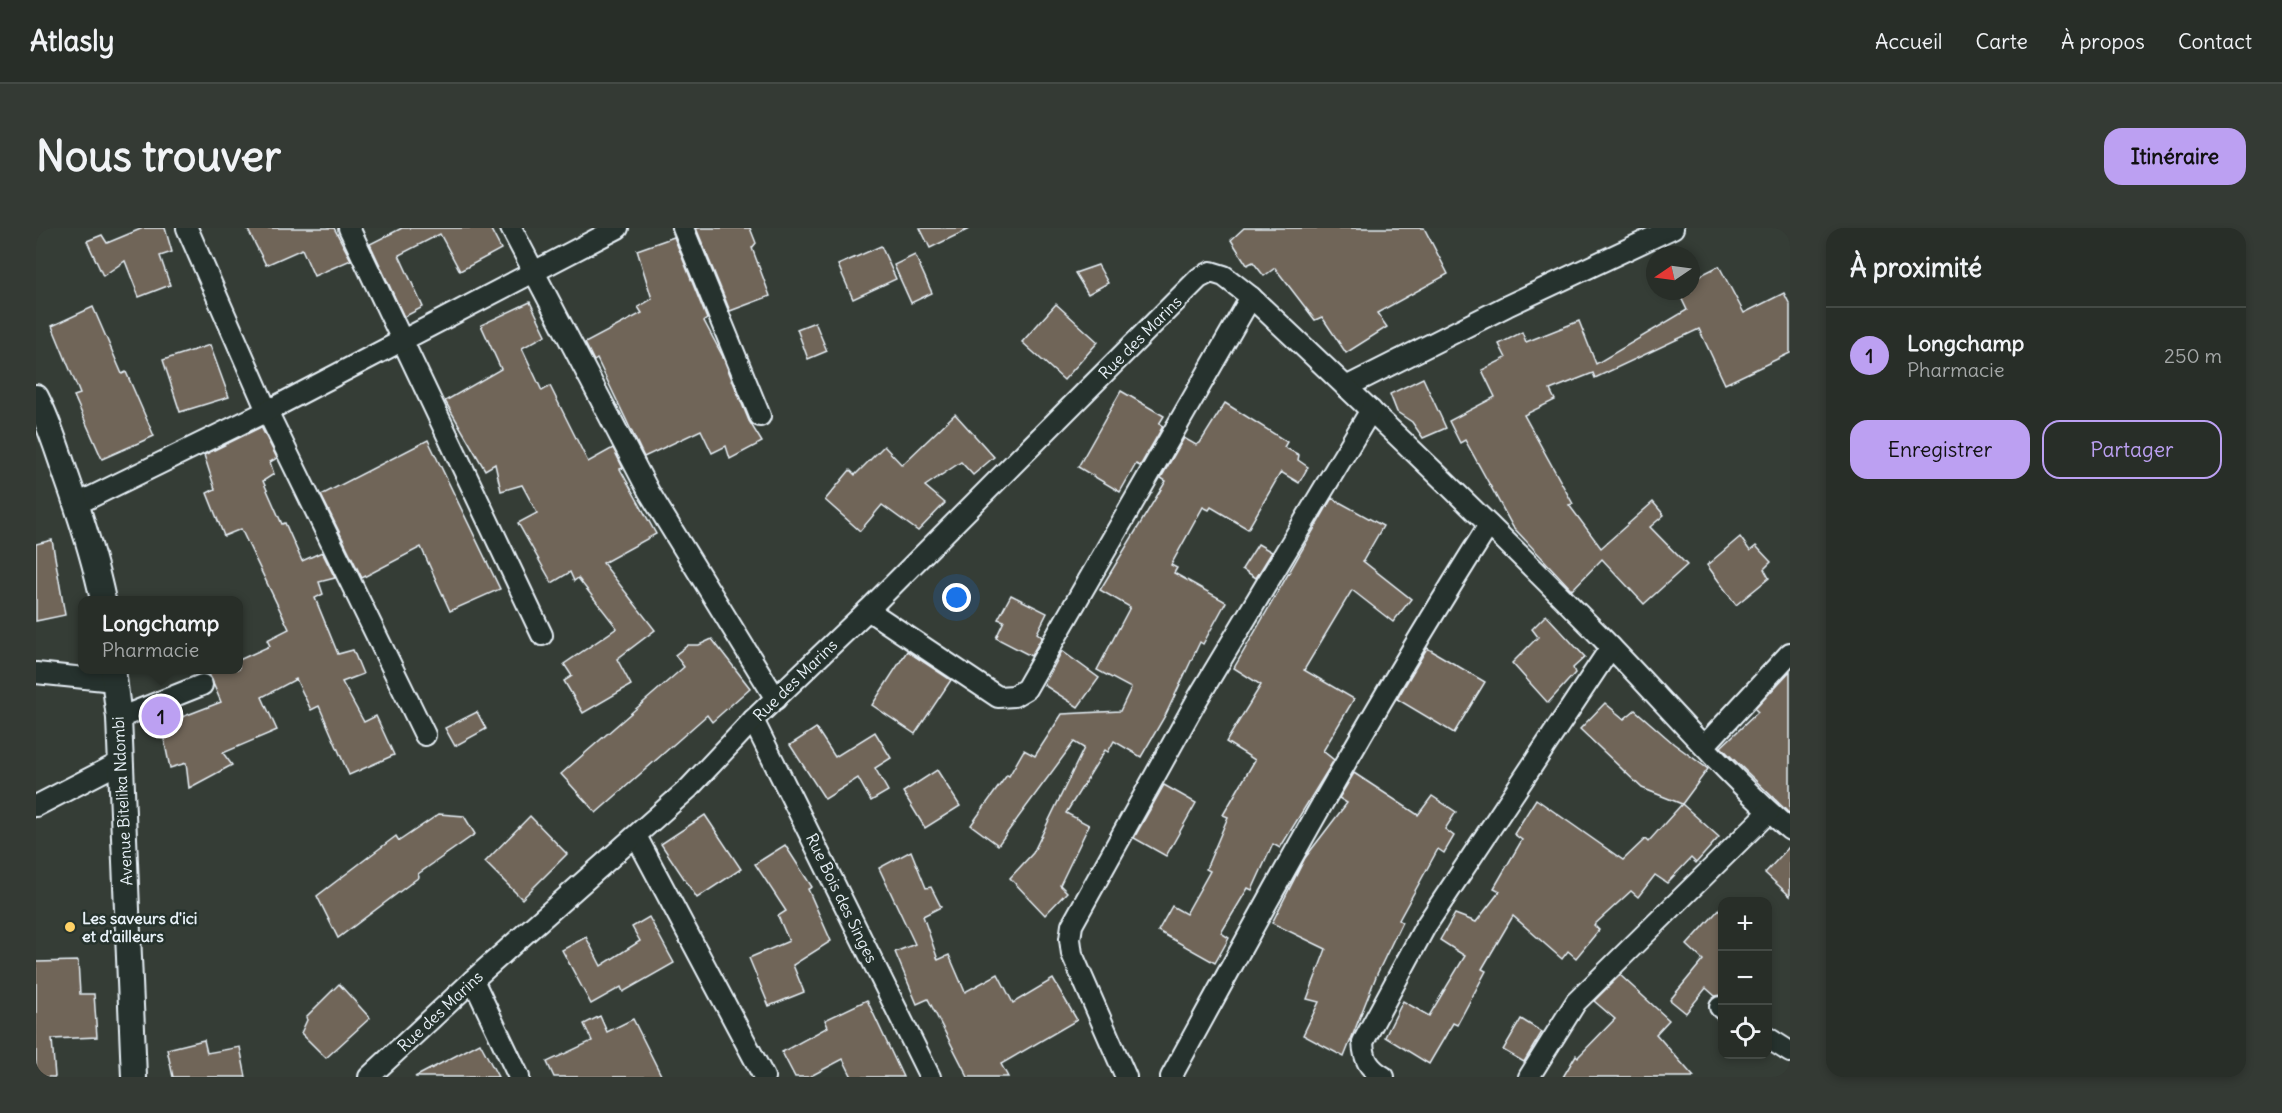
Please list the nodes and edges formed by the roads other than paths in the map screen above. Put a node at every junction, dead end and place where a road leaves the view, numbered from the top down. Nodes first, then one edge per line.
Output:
1 (187, 228) edge
2 (349, 228) edge
3 (511, 228) edge
4 (618, 228) edge
5 (683, 228) edge
6 (1664, 230) edge
7 (532, 272) junction
8 (1251, 297) junction
9 (404, 341) junction
10 (1346, 387) junction
11 (36, 397) edge
12 (1371, 410) junction
13 (267, 411) junction
14 (760, 416) dead end
15 (77, 504) junction
16 (1489, 525) junction
17 (102, 596) edge
18 (868, 610) junction
19 (542, 634) dead end
20 (1611, 647) junction
21 (1790, 653) edge
22 (36, 673) edge
23 (114, 675) edge
24 (202, 685) dead end
25 (776, 699) junction
26 (119, 718) junction
27 (753, 720) junction
28 (425, 735) dead end
29 (1705, 745) junction
30 (121, 762) junction
31 (36, 806) edge
32 (1769, 812) junction
33 (1790, 830) edge
34 (636, 836) junction
35 (473, 980) junction
36 (1772, 1041) edge
37 (1790, 1052) edge
38 (134, 1077) edge
39 (369, 1077) edge
40 (519, 1077) edge
41 (764, 1077) edge
42 (930, 1077) edge
43 (1126, 1077) edge
44 (1171, 1077) edge
45 (1384, 1077) edge
46 (1529, 1077) edge

1 - 13 street
2 - 9 street
3 - 7 street
4 - 7 street
5 - 14 street
6 - 10 street
7 - 9 street
7 - 25 street
8 - 10 street
8 - 18 street, Rue des Marins
8 - 18 street
9 - 13 street
9 - 19 street
10 - 12 street
11 - 15 street
12 - 16 street
12 - 43 street
13 - 15 street
13 - 28 street
15 - 17 street
16 - 20 street
16 - 44 street
18 - 25 street, Rue des Marins
20 - 29 street
20 - 45 street
21 - 29 street
22 - 23 street
23 - 26 street, Avenue Bitelika Ndombi
24 - 26 street
25 - 27 street, Rue des Marins
26 - 30 street, Avenue Bitelika Ndombi
27 - 34 street, Rue des Marins
27 - 42 street, Rue Bois des Singes
29 - 32 street
30 - 31 street
30 - 38 street, Avenue Bitelika Ndombi
32 - 33 street
32 - 46 street
34 - 35 street, Rue des Marins
34 - 41 street
35 - 39 street, Rue des Marins
35 - 40 street
36 - 37 street

